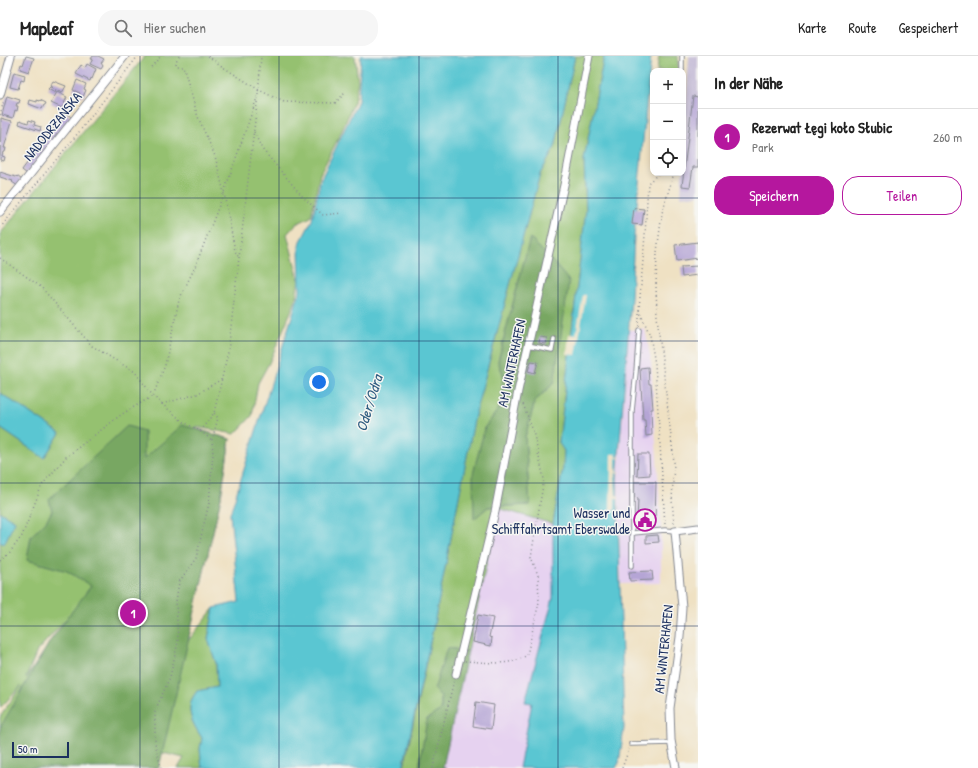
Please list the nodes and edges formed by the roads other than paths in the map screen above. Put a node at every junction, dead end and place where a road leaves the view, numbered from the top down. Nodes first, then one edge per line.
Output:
1 (11, 56) edge
2 (125, 56) edge
3 (589, 56) edge
4 (682, 56) edge
5 (682, 68) edge
6 (0, 94) edge
7 (0, 212) edge
8 (639, 330) road end
9 (554, 339) dead end
10 (528, 345) junction
11 (698, 528) edge
12 (675, 531) junction
13 (633, 533) junction
14 (632, 566) dead end
15 (456, 674) road end
16 (672, 743) junction
17 (631, 744) road end
18 (676, 768) edge

1 - 6 street
2 - 7 street, NADODRZAŃSKA
3 - 10 street, AM WINTERHAFEN
4 - 5 lane
8 - 13 lane
9 - 10 lane
10 - 15 street, AM WINTERHAFEN
11 - 12 street
12 - 13 lane
12 - 16 street, AM WINTERHAFEN
13 - 14 lane
16 - 17 lane
16 - 18 street, AM WINTERHAFEN

